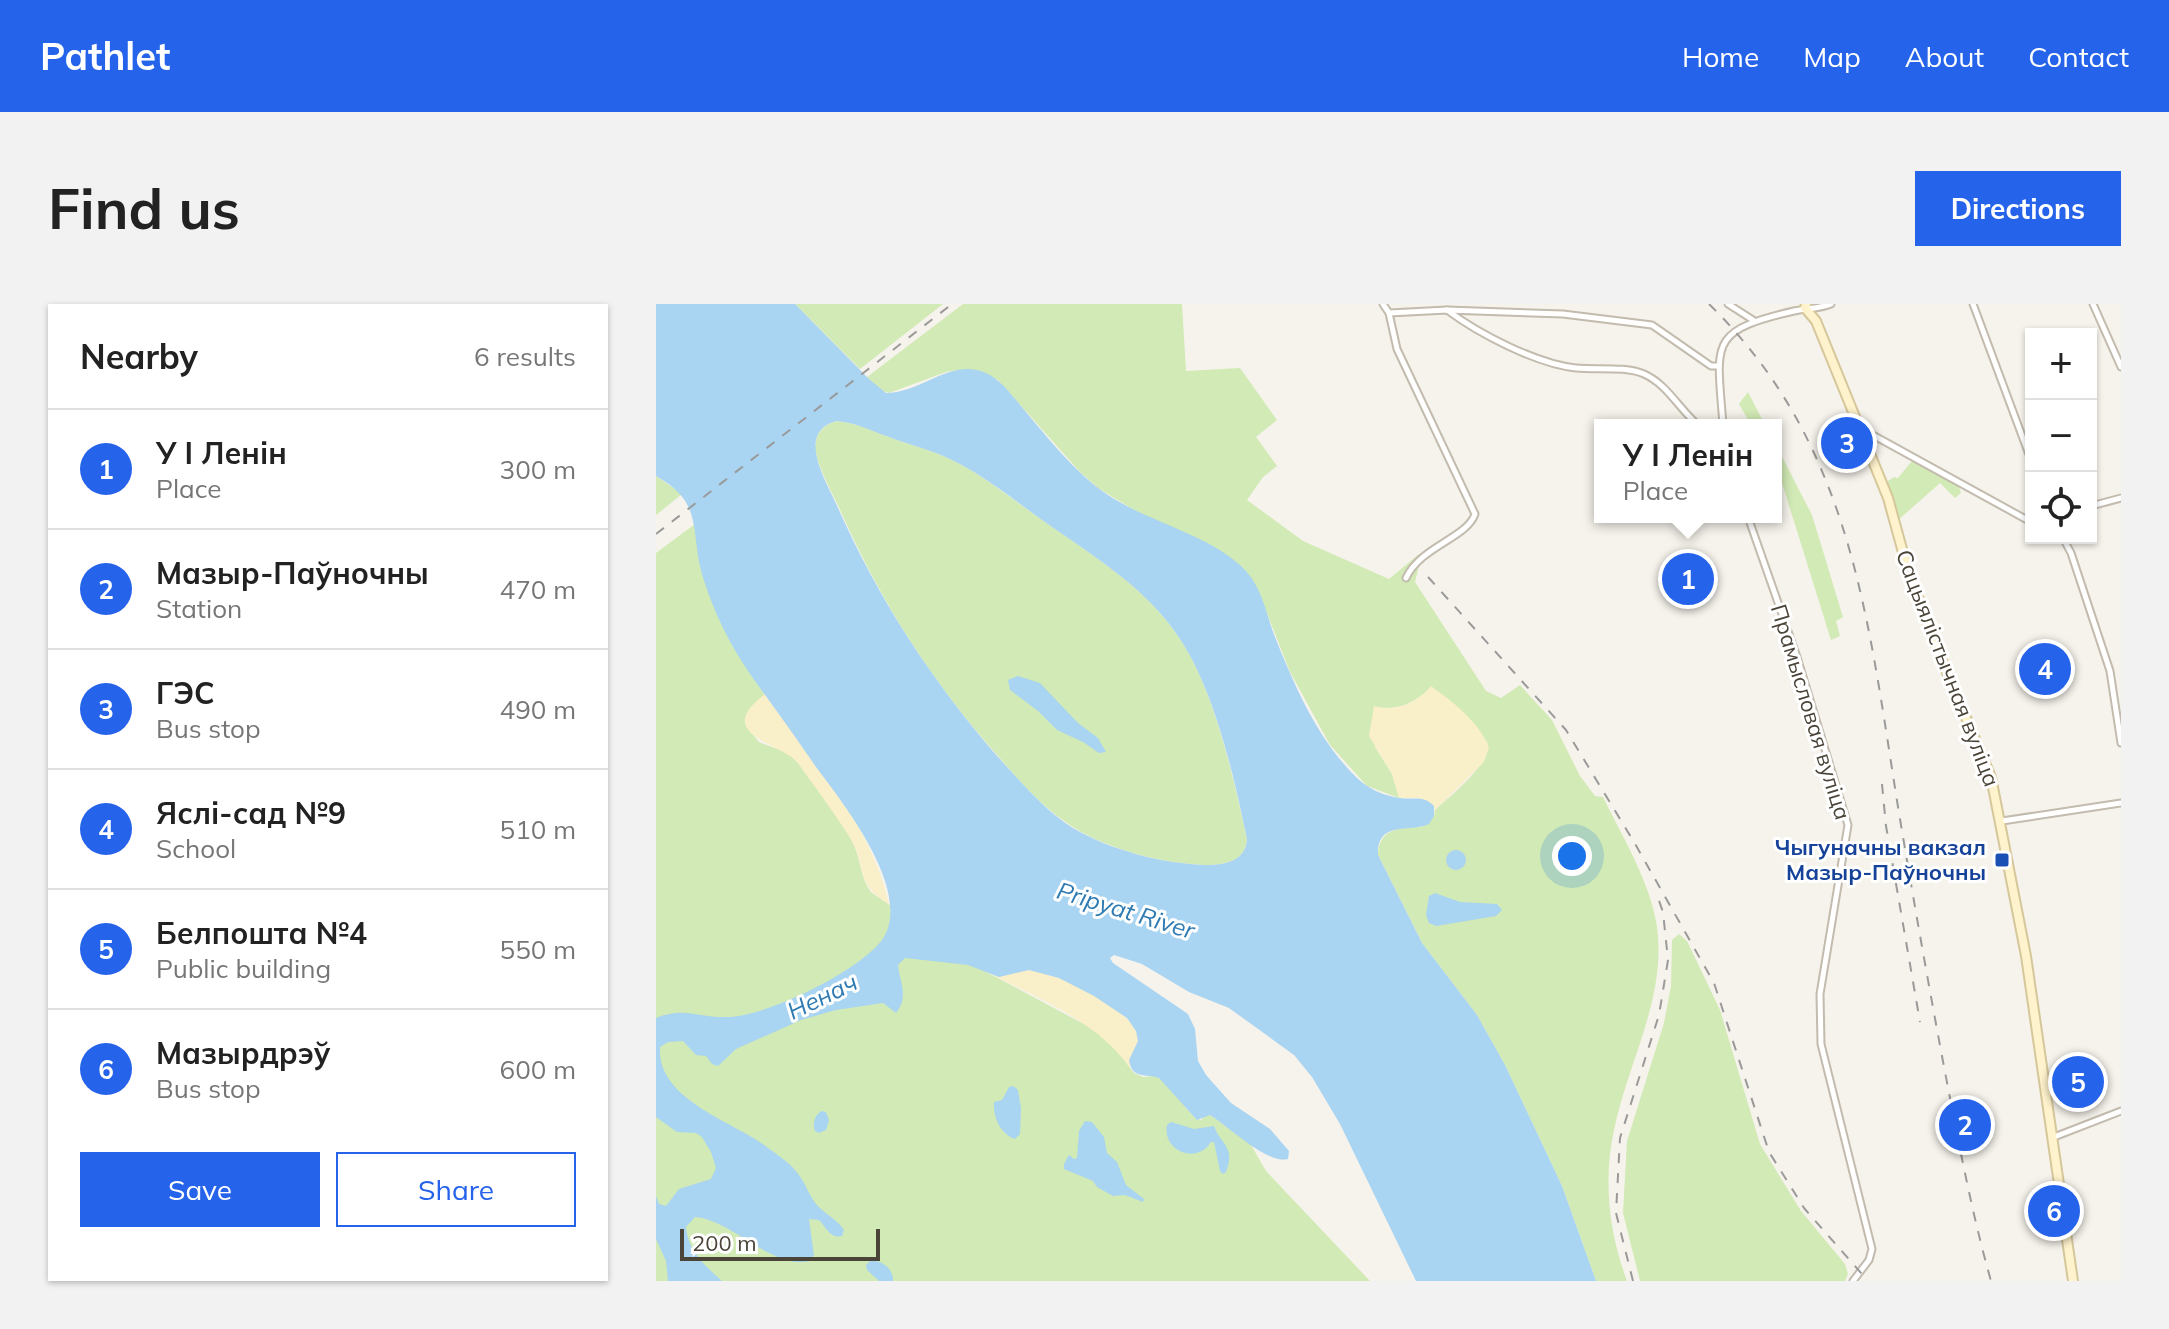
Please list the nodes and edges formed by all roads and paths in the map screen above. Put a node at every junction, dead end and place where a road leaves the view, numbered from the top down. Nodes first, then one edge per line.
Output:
1 (1383, 304) edge
2 (1728, 304) edge
3 (1831, 304) edge
4 (1973, 304) edge
5 (2093, 304) edge
6 (1803, 305) edge
7 (1447, 310) junction
8 (1389, 313) junction
9 (1754, 320) junction
10 (1719, 366) junction
11 (2121, 367) edge
12 (1691, 419) edge
13 (1723, 419) edge
14 (1859, 428) junction
15 (2025, 444) edge
16 (2121, 498) edge
17 (2097, 504) edge
18 (2025, 519) edge
19 (1750, 523) edge
20 (2064, 544) edge
21 (1406, 578) dead end
22 (2121, 743) edge
23 (2121, 803) edge
24 (2002, 821) junction
25 (2121, 1111) edge
26 (2054, 1137) junction
27 (1853, 1281) edge
28 (2073, 1281) edge

1 - 8 street
2 - 9 street
3 - 6 street
4 - 15 street
5 - 11 street
6 - 9 street
6 - 14 street, Сацыялістычная вуліца
7 - 8 street
7 - 10 street
7 - 12 street
8 - 21 street
9 - 10 street
10 - 13 street
14 - 18 street
14 - 24 street, Сацыялістычная вуліца
16 - 17 street
19 - 27 street, Прамысловая вуліца
20 - 22 street
23 - 24 street
24 - 26 street, Сацыялістычная вуліца
25 - 26 street
26 - 28 street, Сацыялістычная вуліца

